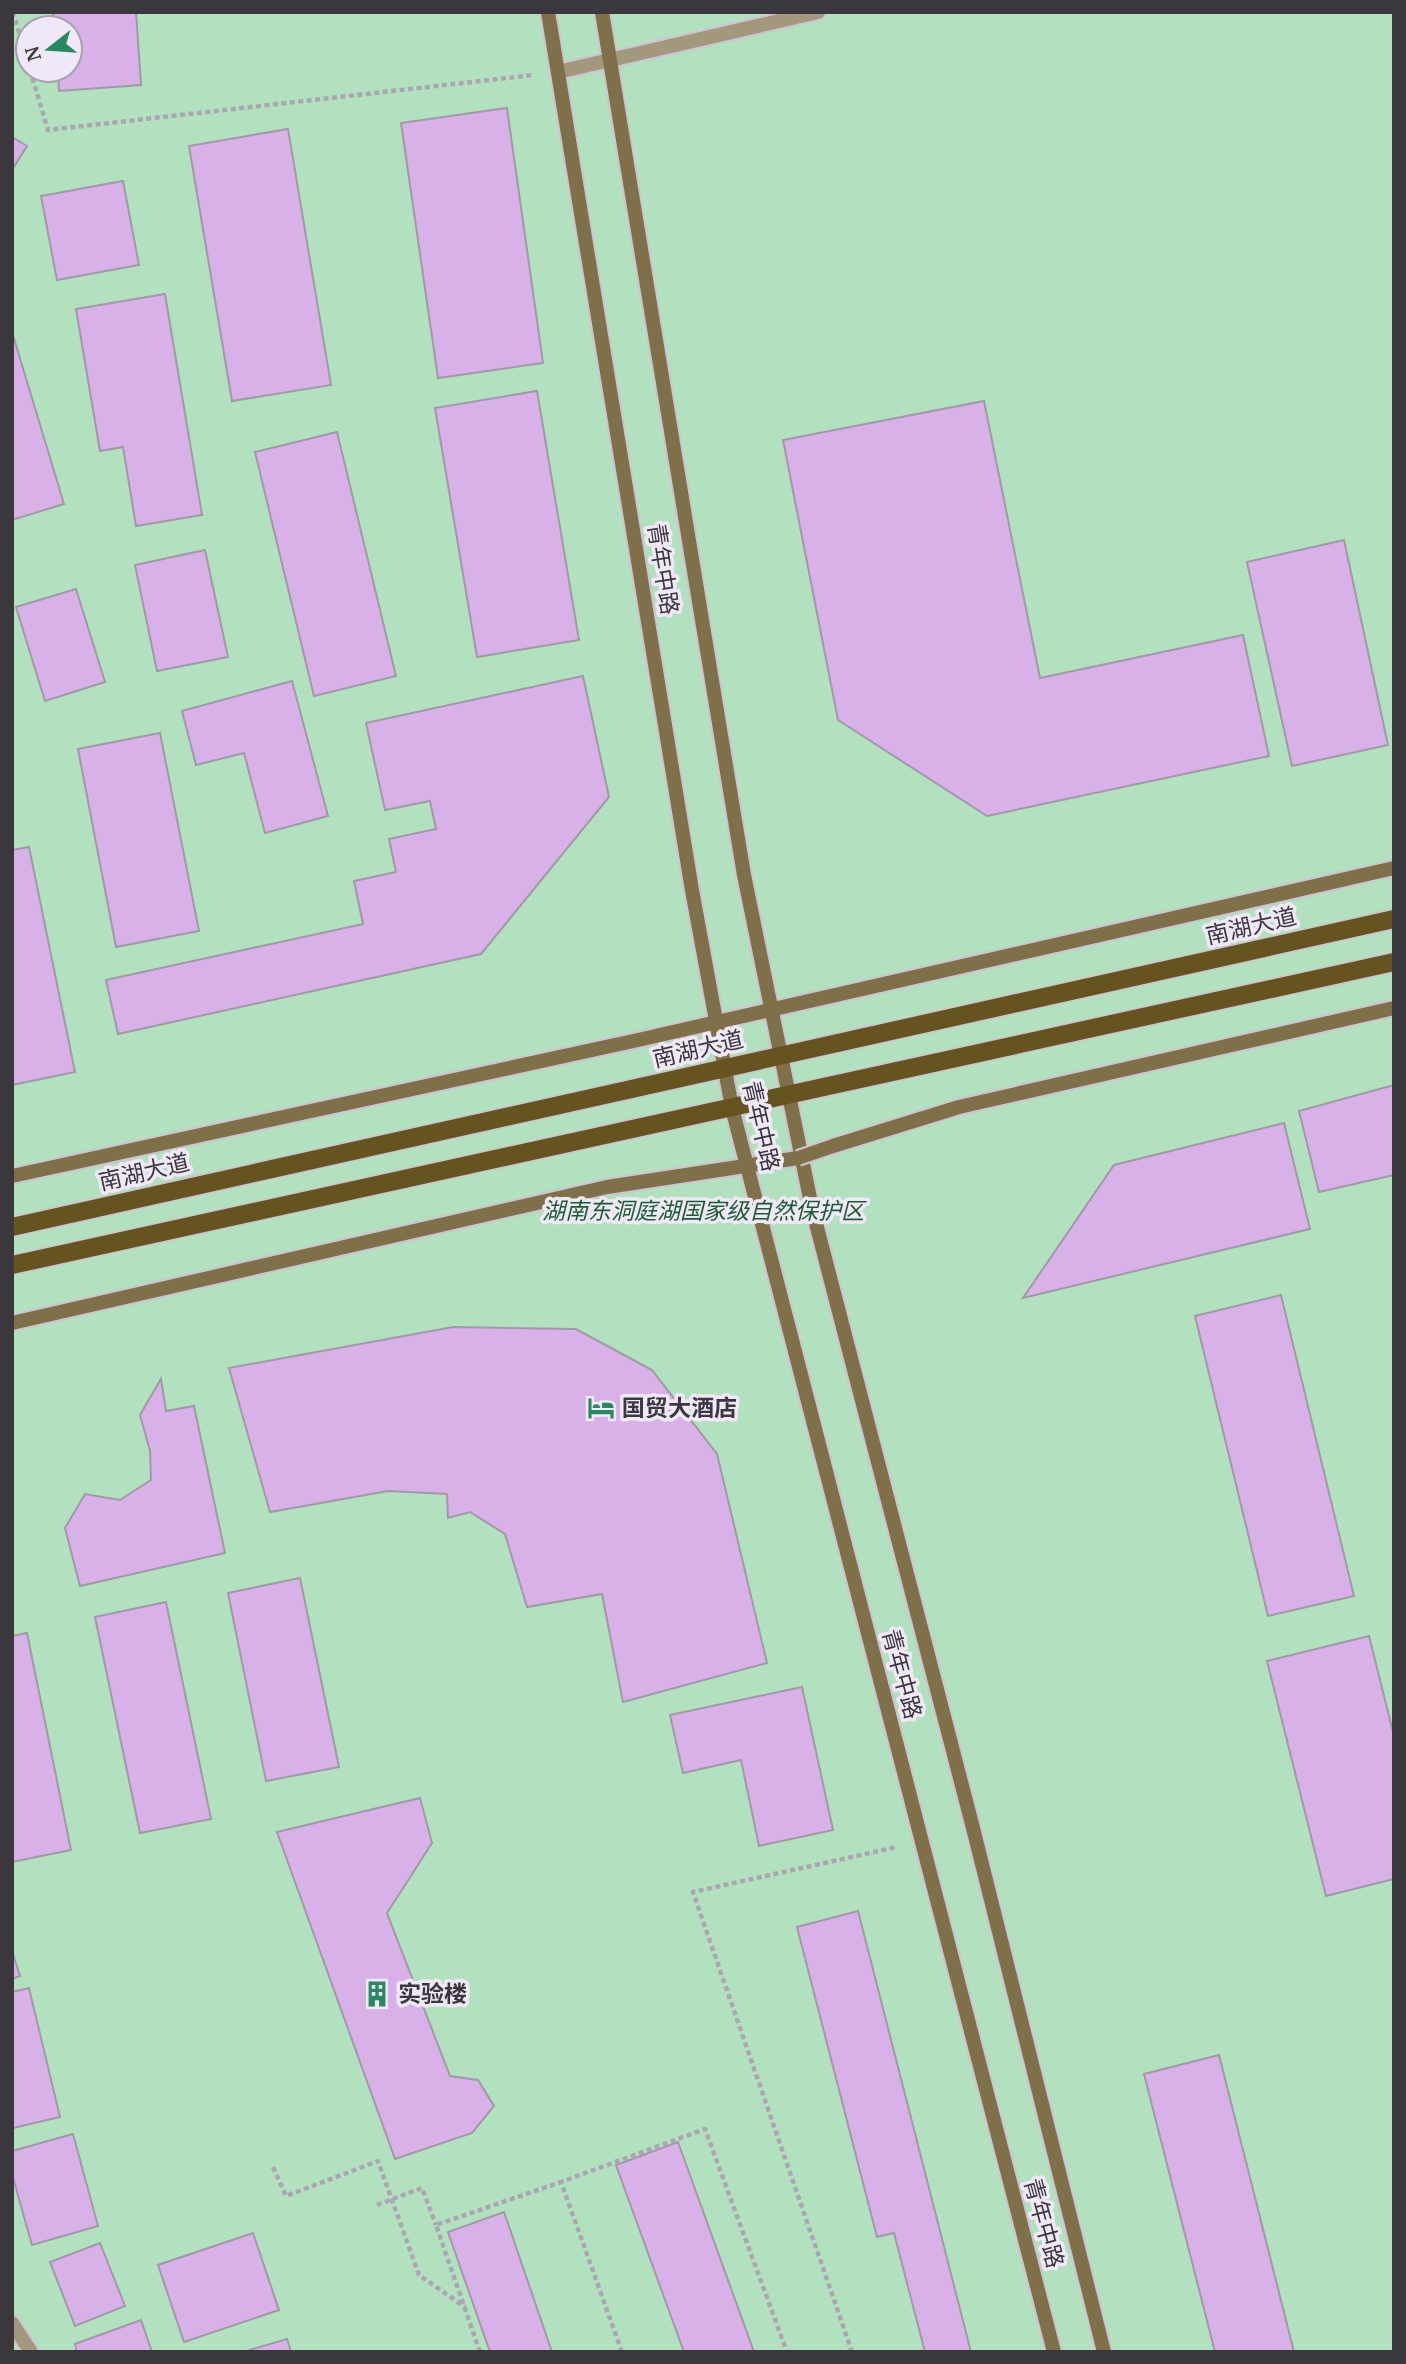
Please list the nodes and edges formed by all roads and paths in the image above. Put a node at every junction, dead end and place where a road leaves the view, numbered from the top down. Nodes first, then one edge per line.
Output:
1 (548, 12) edge
2 (602, 12) edge
3 (818, 12) edge
4 (610, 60) junction
5 (558, 72) junction
6 (34, 84) edge
7 (1394, 868) edge
8 (1394, 919) edge
9 (1394, 962) edge
10 (1394, 1008) edge
11 (771, 1010) junction
12 (717, 1022) junction
13 (780, 1056) junction
14 (725, 1068) junction
15 (789, 1096) junction
16 (732, 1108) junction
17 (746, 1167) junction
18 (12, 1176) edge
19 (12, 1227) edge
20 (12, 1265) edge
21 (12, 1323) edge
22 (922, 1841) junction
23 (274, 2167) dead end
24 (561, 2182) junction
25 (377, 2205) dead end
26 (436, 2225) junction
27 (465, 2306) junction
28 (12, 2323) edge
29 (31, 2352) edge
30 (480, 2352) edge
31 (622, 2352) edge
32 (787, 2352) edge
33 (849, 2352) edge
34 (1054, 2352) edge
35 (1104, 2352) edge

1 - 5 main road, 青年中路
2 - 4 main road, 青年中路
3 - 4 street
4 - 5 street
4 - 11 main road, 青年中路
5 - 6 path
5 - 12 main road, 青年中路
7 - 11 main road
8 - 13 main road, 南湖大道
9 - 15 main road
10 - 17 main road, bridge
11 - 12 main road
11 - 13 main road, 青年中路
12 - 14 main road, 青年中路
12 - 18 main road
13 - 14 main road, 南湖大道
13 - 15 main road, 青年中路
14 - 16 main road, 青年中路
14 - 19 main road, 南湖大道
15 - 16 main road
15 - 35 main road, 青年中路
16 - 17 main road, 青年中路
16 - 20 main road
17 - 21 main road
17 - 22 main road, 青年中路
22 - 33 path
22 - 34 main road, 青年中路
23 - 27 path
24 - 26 path
24 - 31 path
24 - 32 path
25 - 26 path
26 - 27 path
27 - 30 path
28 - 29 street

